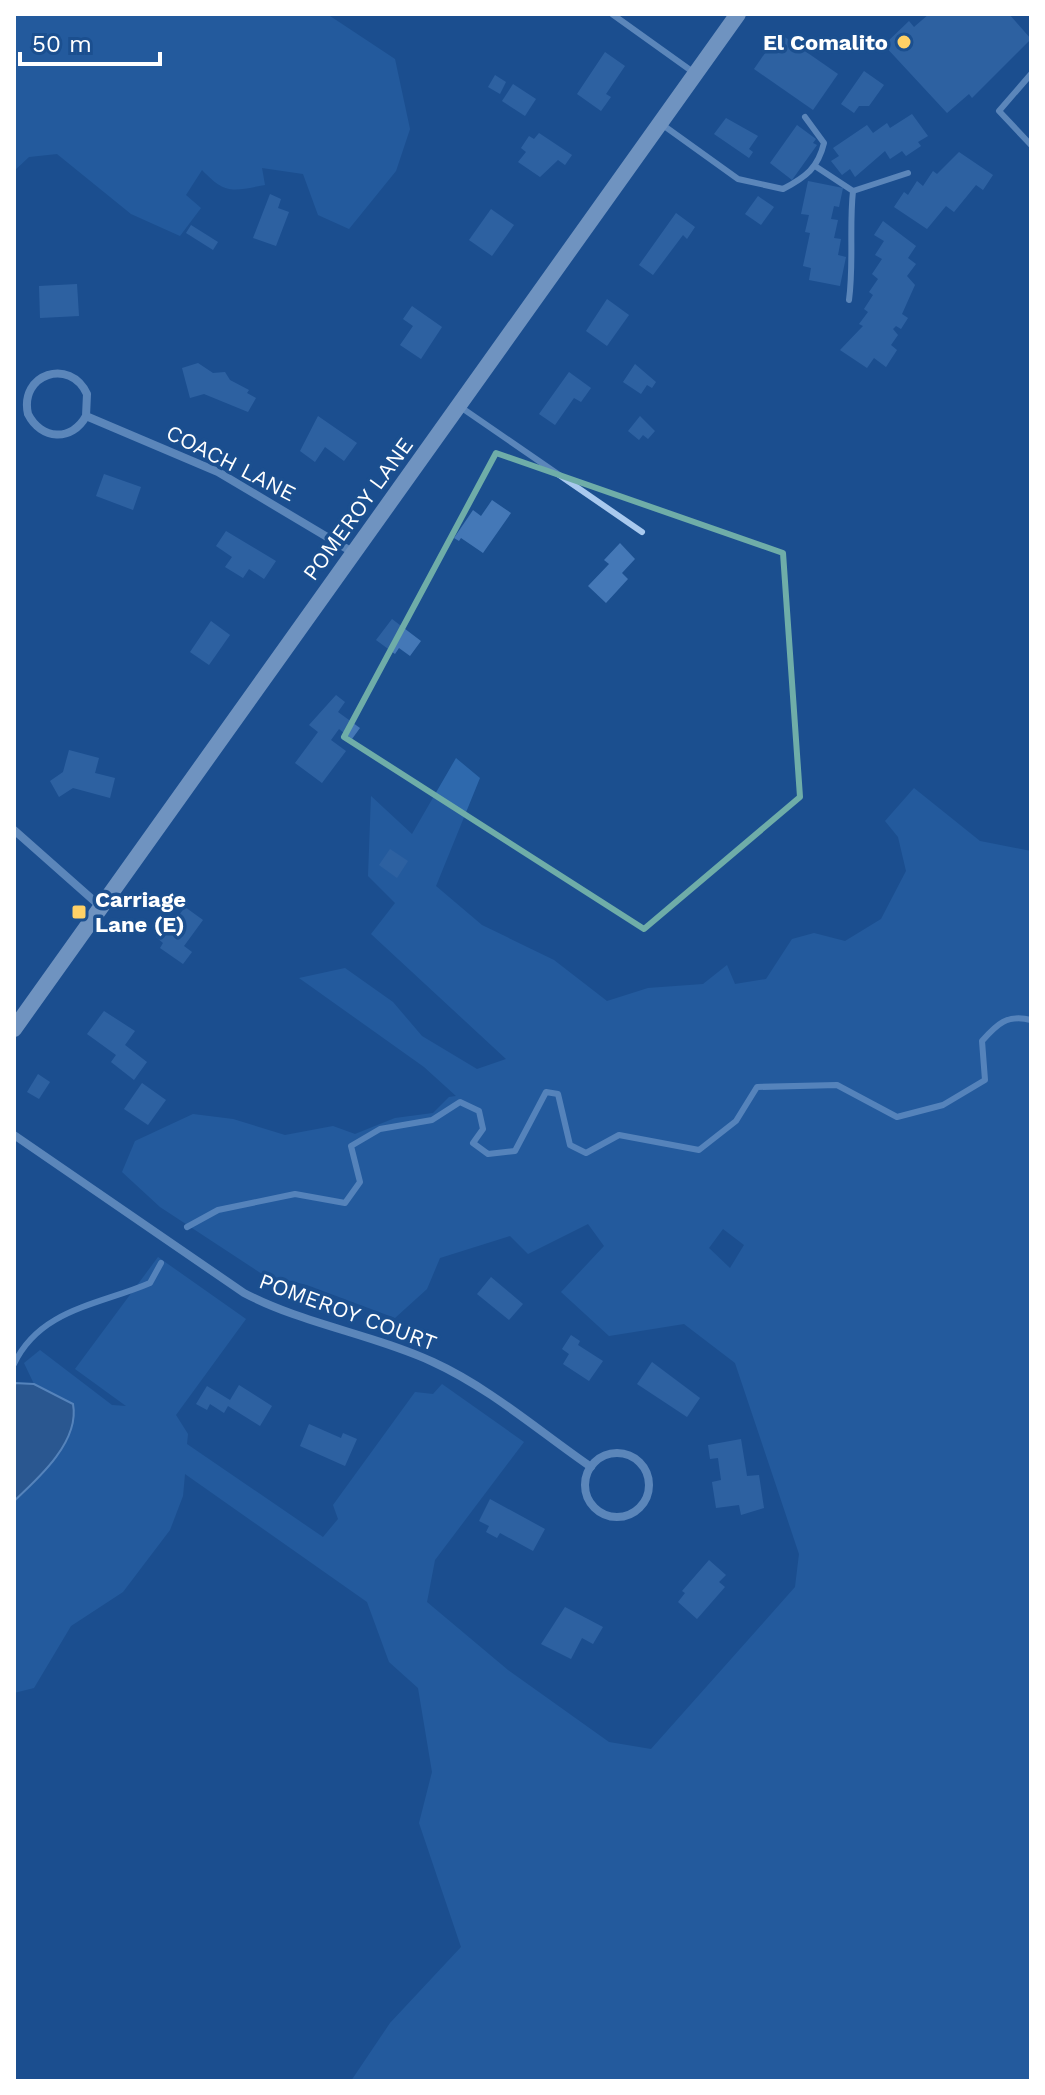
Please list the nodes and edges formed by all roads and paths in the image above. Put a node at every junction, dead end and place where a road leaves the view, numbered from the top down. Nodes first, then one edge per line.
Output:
1 (612, 14) edge
2 (738, 14) edge
3 (695, 74) junction
4 (1031, 74) edge
5 (805, 117) dead end
6 (660, 123) junction
7 (1031, 145) edge
8 (815, 166) junction
9 (908, 173) dead end
10 (853, 191) junction
11 (849, 300) dead end
12 (459, 406) junction
13 (86, 416) junction
14 (642, 532) dead end
15 (354, 553) junction
16 (14, 830) edge
17 (101, 907) junction
18 (14, 1029) edge
19 (14, 1135) edge
20 (591, 1467) junction

1 - 3 lane
2 - 3 street, POMEROY LANE
3 - 6 street, POMEROY LANE
4 - 7 lane
5 - 8 lane
6 - 8 lane
6 - 12 street, POMEROY LANE
8 - 10 lane
9 - 10 lane
10 - 11 lane
12 - 14 lane
12 - 15 street, POMEROY LANE
13 - 13 street
13 - 15 street, COACH LANE
15 - 17 street, POMEROY LANE
16 - 17 street
17 - 18 street, POMEROY LANE
19 - 20 street, POMEROY COURT
20 - 20 street

